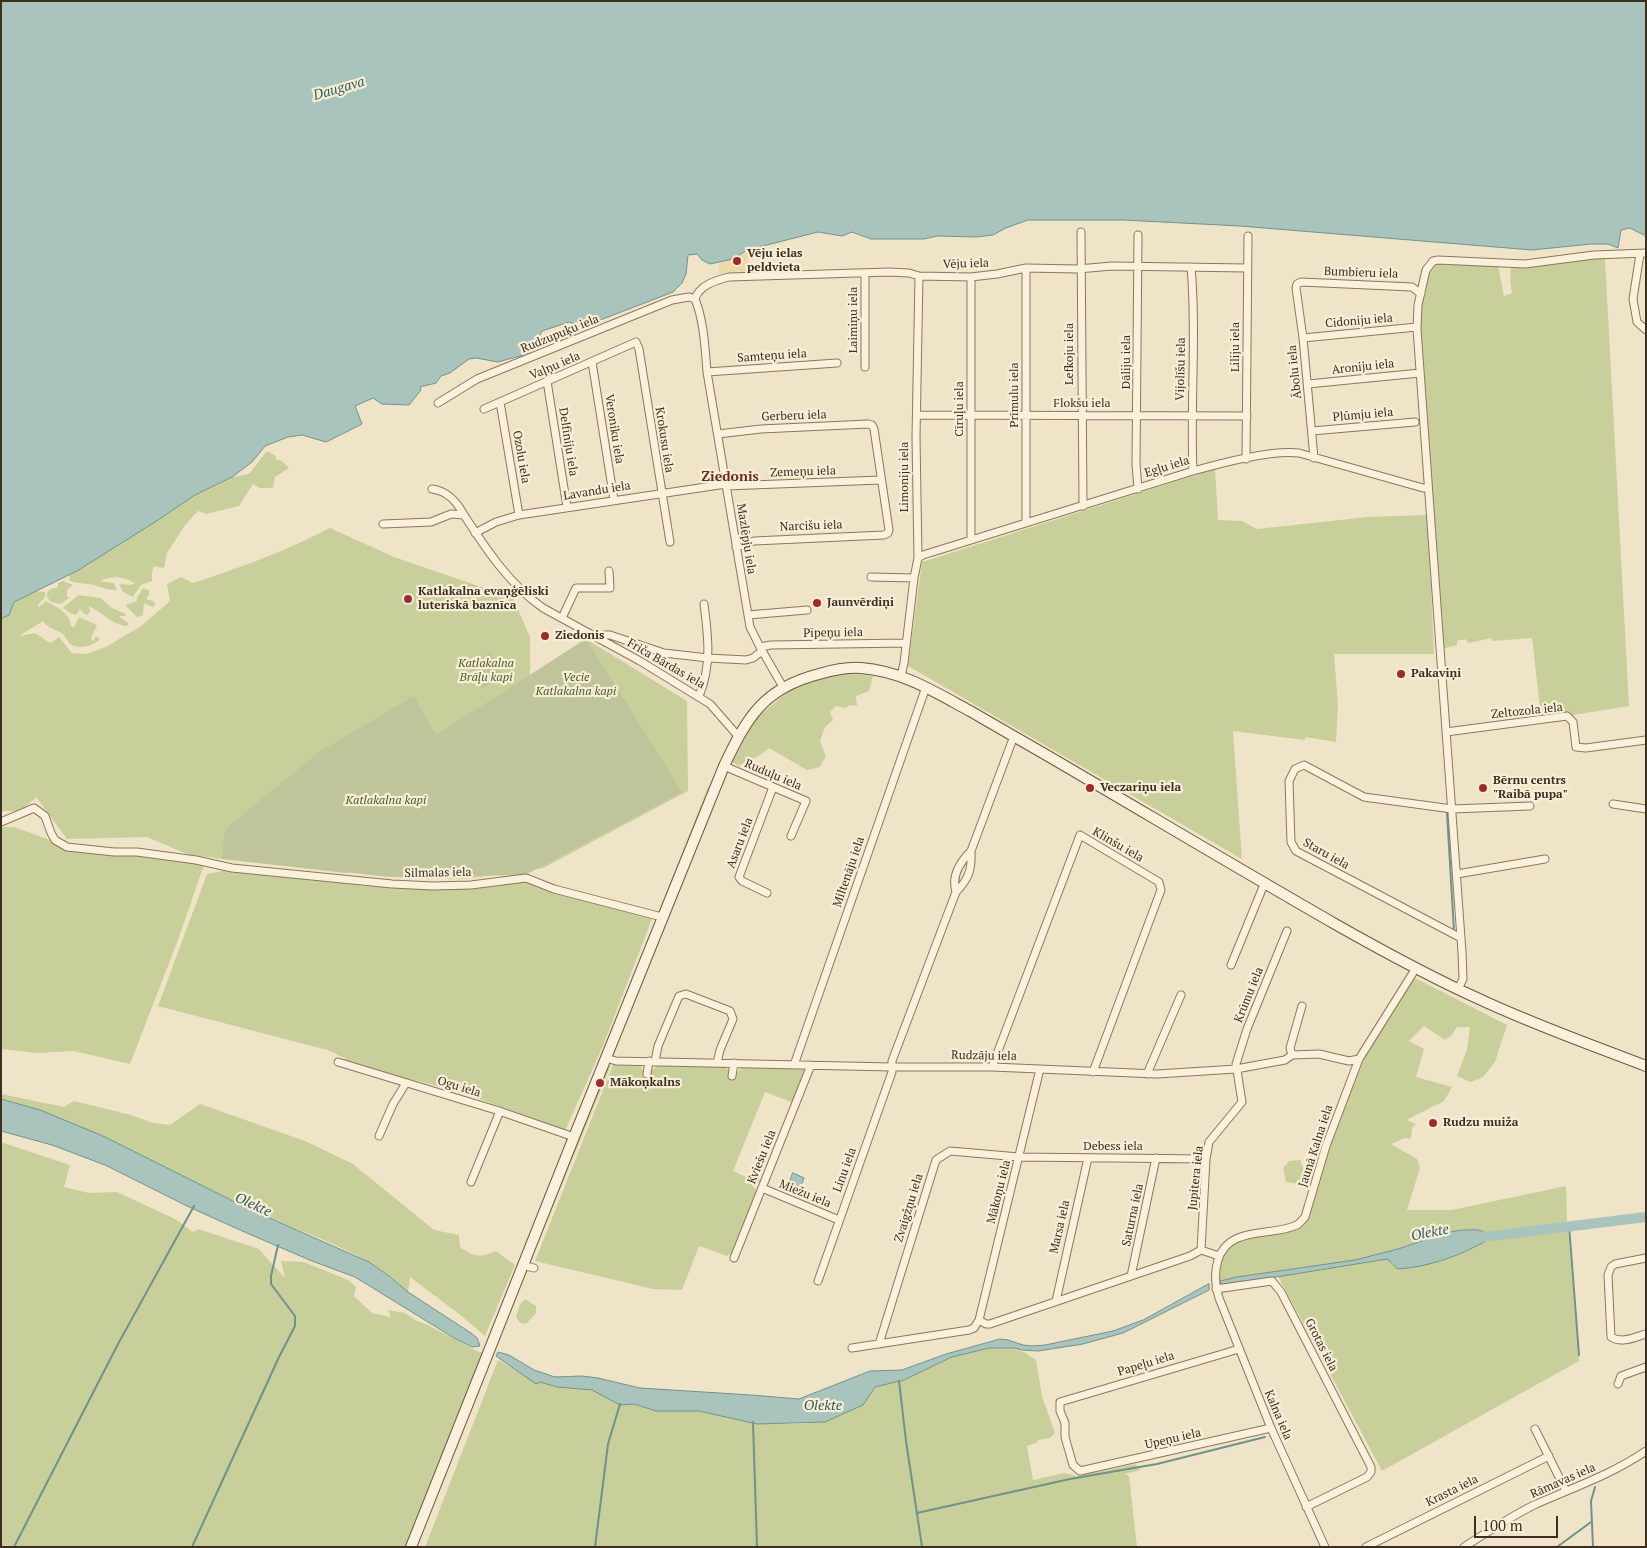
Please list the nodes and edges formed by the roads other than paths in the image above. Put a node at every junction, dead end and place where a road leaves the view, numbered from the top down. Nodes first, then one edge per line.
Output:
1 (1081, 232) dead end
2 (1138, 235) dead end
3 (1248, 236) dead end
4 (1643, 253) edge
5 (1138, 266) junction
6 (1191, 267) junction
7 (1026, 268) junction
8 (1081, 268) junction
9 (1246, 268) junction
10 (865, 274) junction
11 (919, 276) junction
12 (971, 277) junction
13 (1297, 284) joint
14 (1421, 294) junction
15 (694, 299) junction
16 (1417, 327) junction
17 (1646, 330) edge
18 (1303, 338) junction
19 (636, 342) joint
20 (592, 362) junction
21 (837, 363) dead end
22 (865, 367) dead end
23 (707, 372) junction
24 (1420, 373) junction
25 (547, 381) junction
26 (1308, 384) junction
27 (500, 402) junction
28 (438, 403) dead end
29 (484, 409) dead end
30 (917, 415) junction
31 (971, 415) junction
32 (1026, 415) junction
33 (1082, 415) junction
34 (1138, 416) junction
35 (1192, 416) junction
36 (1247, 416) junction
37 (1415, 422) dead end
38 (1312, 431) junction
39 (718, 434) junction
40 (1314, 458) junction
41 (1246, 459) junction
42 (1193, 471) junction
43 (881, 480) junction
44 (726, 485) junction
45 (1428, 488) junction
46 (432, 489) dead end
47 (1138, 489) junction
48 (661, 493) junction
49 (614, 500) junction
50 (1083, 506) junction
51 (567, 507) junction
52 (464, 515) junction
53 (519, 515) junction
54 (1026, 522) junction
55 (383, 524) dead end
56 (475, 533) junction
57 (971, 540) junction
58 (670, 542) dead end
59 (736, 547) junction
60 (918, 558) junction
61 (609, 571) dead end
62 (871, 577) dead end
63 (914, 578) junction
64 (704, 604) dead end
65 (807, 610) dead end
66 (748, 615) junction
67 (562, 618) junction
68 (599, 639) junction
69 (906, 643) junction
70 (761, 649) junction
71 (708, 658) junction
72 (901, 676) junction
73 (783, 687) junction
74 (926, 687) junction
75 (699, 696) junction
76 (1446, 732) junction
77 (738, 736) junction
78 (1014, 736) junction
79 (1646, 740) edge
80 (724, 766) junction
81 (774, 787) junction
82 (1613, 804) dead end
83 (1530, 806) dead end
84 (1452, 809) junction
85 (1646, 809) edge
86 (1, 822) edge
87 (791, 836) dead end
88 (971, 851) junction
89 (1545, 859) dead end
90 (1456, 874) junction
91 (1265, 882) junction
92 (956, 892) junction
93 (767, 893) dead end
94 (662, 917) junction
95 (1287, 931) dead end
96 (1461, 938) junction
97 (1231, 965) dead end
98 (1416, 968) junction
99 (1458, 989) junction
100 (1181, 994) dead end
101 (1302, 1006) dead end
102 (1292, 1056) junction
103 (606, 1058) junction
104 (1359, 1059) junction
105 (652, 1061) junction
106 (338, 1062) dead end
107 (717, 1063) junction
108 (734, 1063) junction
109 (794, 1065) junction
110 (811, 1065) junction
111 (1646, 1066) edge
112 (892, 1067) junction
113 (992, 1067) junction
114 (1040, 1069) junction
115 (1236, 1070) junction
116 (1092, 1072) junction
117 (647, 1074) dead end
118 (1146, 1074) junction
119 (732, 1076) dead end
120 (406, 1083) junction
121 (500, 1111) junction
122 (379, 1136) dead end
123 (574, 1136) junction
124 (1019, 1157) junction
125 (1088, 1158) junction
126 (1156, 1158) junction
127 (1206, 1159) junction
128 (470, 1182) dead end
129 (762, 1188) junction
130 (839, 1220) junction
131 (1200, 1250) junction
132 (1219, 1256) junction
133 (734, 1258) dead end
134 (1646, 1258) edge
135 (522, 1265) junction
136 (534, 1268) dead end
137 (1131, 1276) junction
138 (818, 1281) dead end
139 (1216, 1289) junction
140 (1056, 1301) junction
141 (979, 1320) junction
142 (1646, 1334) edge
143 (879, 1344) junction
144 (852, 1348) dead end
145 (1239, 1349) junction
146 (1646, 1367) edge
147 (1618, 1384) dead end
148 (1271, 1428) junction
149 (1535, 1429) dead end
150 (1646, 1451) edge
151 (1549, 1456) junction
152 (1080, 1471) joint
153 (1566, 1491) junction
154 (1306, 1507) junction
155 (411, 1547) edge
156 (1325, 1547) edge
157 (1366, 1547) edge
158 (1464, 1547) edge

1 - 8 street, Lefkoju iela
2 - 5 street, Dāliju iela
3 - 9 street, Liliju iela
4 - 14 street
4 - 17 street
5 - 6 street, Vēju iela
5 - 8 street, Vēju iela
5 - 34 street, Dāliju iela
6 - 9 street, Vēju iela
6 - 35 street, Vijolīšu iela
7 - 8 street, Vēju iela
7 - 12 street, Vēju iela
7 - 32 street, Prīmulu iela
8 - 33 street, Lefkoju iela
9 - 36 street, Liliju iela
10 - 11 street, Vēju iela
10 - 15 street, Vēju iela
10 - 22 street, Laimiņu iela
11 - 12 street, Vēju iela
11 - 30 street, Limoniju iela
12 - 31 street, Cīruļu iela
13 - 14 street, Bumbieru iela
13 - 18 street, Ābolu iela
14 - 16 street
15 - 23 street, Mazlēpju iela
15 - 28 street, Rudzupuķu iela
16 - 18 street, Cidoniju iela
16 - 24 street
18 - 26 street, Ābolu iela
19 - 20 street, Vaļņu iela
19 - 48 street, Krokusu iela
20 - 25 street, Vaļņu iela
20 - 49 street, Veroniku iela
21 - 23 street, Samteņu iela
23 - 39 street, Mazlēpju iela
24 - 26 street, Aroniju iela
24 - 45 street
25 - 27 street, Vaļņu iela
25 - 51 street, Delfīniju iela
26 - 38 street, Ābolu iela
27 - 29 street, Vaļņu iela
27 - 53 street, Ozolu iela
30 - 31 street, Flokšu iela
30 - 60 street, Limoniju iela
31 - 32 street, Flokšu iela
31 - 57 street, Cīruļu iela
32 - 33 street, Flokšu iela
32 - 54 street, Prīmulu iela
33 - 34 street, Flokšu iela
33 - 50 street, Lefkoju iela
34 - 35 street, Flokšu iela
34 - 47 street, Dāliju iela
35 - 36 street, Flokšu iela
35 - 42 street, Vijolīšu iela
36 - 41 street, Liliju iela
37 - 38 street, Plūmju iela
38 - 40 street, Ābolu iela
39 - 43 street, Gerberu iela
39 - 44 street, Mazlēpju iela
40 - 41 street, Egļu iela
40 - 45 street, Egļu iela
41 - 42 street, Egļu iela
42 - 47 street, Egļu iela
43 - 44 street, Zemeņu iela
43 - 59 street, Narcišu iela
44 - 48 street, Lavandu iela
44 - 59 street, Mazlēpju iela
45 - 76 street
46 - 52 street, Friča Bārdas iela
47 - 50 street, Egļu iela
48 - 49 street, Lavandu iela
48 - 58 street, Krokusu iela
49 - 51 street, Lavandu iela
50 - 54 street, Egļu iela
51 - 53 street, Lavandu iela
52 - 55 street
52 - 56 street, Friča Bārdas iela
53 - 56 street, Lavandu iela
54 - 57 street, Egļu iela
56 - 67 street, Friča Bārdas iela
57 - 60 street, Egļu iela
59 - 66 street, Mazlēpju iela
60 - 63 street, Limoniju iela
61 - 67 street
62 - 63 street
63 - 69 street, Limoniju iela
64 - 71 street
65 - 66 street
66 - 70 street, Mazlēpju iela
67 - 68 street, Friča Bārdas iela
68 - 71 street, Pīpeņu iela
68 - 75 street, Friča Bārdas iela
69 - 70 street, Pīpeņu iela
69 - 72 street, Limoniju iela
70 - 71 street, Pīpeņu iela
70 - 73 street, Mazlēpju iela
71 - 75 street
72 - 73 main road
72 - 74 main road
73 - 77 main road
74 - 78 main road
74 - 109 street, Miltenāju iela
75 - 77 street, Friča Bārdas iela
76 - 79 street, Zeltozola iela
76 - 84 street
77 - 80 main road
78 - 88 street
78 - 91 main road
80 - 81 street, Ruduļu iela
80 - 94 main road
81 - 87 street, Ruduļu iela
81 - 93 street, Asaru iela
82 - 85 street
83 - 84 street
84 - 90 street
84 - 96 street, Staru iela
86 - 94 street, Silmalas iela
88 - 92 street
88 - 92 street
89 - 90 street
90 - 96 street
91 - 97 street
91 - 98 main road
92 - 112 street
94 - 103 main road
95 - 115 street, Krūmu iela
96 - 99 street
98 - 99 main road
98 - 104 street, Jaunā Kalna iela
99 - 111 main road
100 - 118 street
101 - 102 street
102 - 104 street, Rudzāju iela
102 - 115 street, Rudzāju iela
103 - 105 street, Rudzāju iela
103 - 123 main road
104 - 132 street, Jaunā Kalna iela
105 - 107 street, Rudzāju iela
105 - 107 street
105 - 117 street
106 - 120 street, Ogu iela
107 - 108 street, Rudzāju iela
108 - 109 street, Rudzāju iela
108 - 119 street
109 - 110 street, Rudzāju iela
110 - 112 street, Rudzāju iela
110 - 129 street, Kviešu iela
112 - 113 street, Rudzāju iela
112 - 130 street, Linu iela
113 - 114 street, Rudzāju iela
113 - 116 street, Klinšu iela
114 - 116 street, Rudzāju iela
114 - 124 street, Mākoņu iela
115 - 118 street, Rudzāju iela
115 - 127 street, Jupitera iela
116 - 118 street, Rudzāju iela
120 - 121 street, Ogu iela
120 - 122 street
121 - 123 street, Ogu iela
121 - 128 street
123 - 135 main road
124 - 125 street, Debess iela
124 - 141 street, Mākoņu iela
124 - 143 street, Zvaigžņu iela
125 - 126 street, Debess iela
125 - 140 street, Marsa iela
126 - 127 street, Debess iela
126 - 137 street, Saturna iela
127 - 131 street, Jupitera iela
129 - 130 street, Miežu iela
129 - 133 street, Kviešu iela
130 - 138 street, Linu iela
131 - 132 street
131 - 137 street
132 - 139 street
134 - 142 street
135 - 136 street
135 - 155 main road
137 - 140 street
139 - 145 street, Kalna iela
139 - 154 street, Grotas iela
140 - 141 street
141 - 143 street
143 - 144 street
145 - 148 street, Kalna iela
145 - 152 street, Papeļu iela
146 - 147 street
148 - 152 street, Upeņu iela
148 - 154 street, Kalna iela
149 - 151 street
150 - 153 street, Rāmavas iela
151 - 153 street
151 - 157 street, Krasta iela
153 - 158 street, Rāmavas iela
154 - 156 street, Kalna iela

